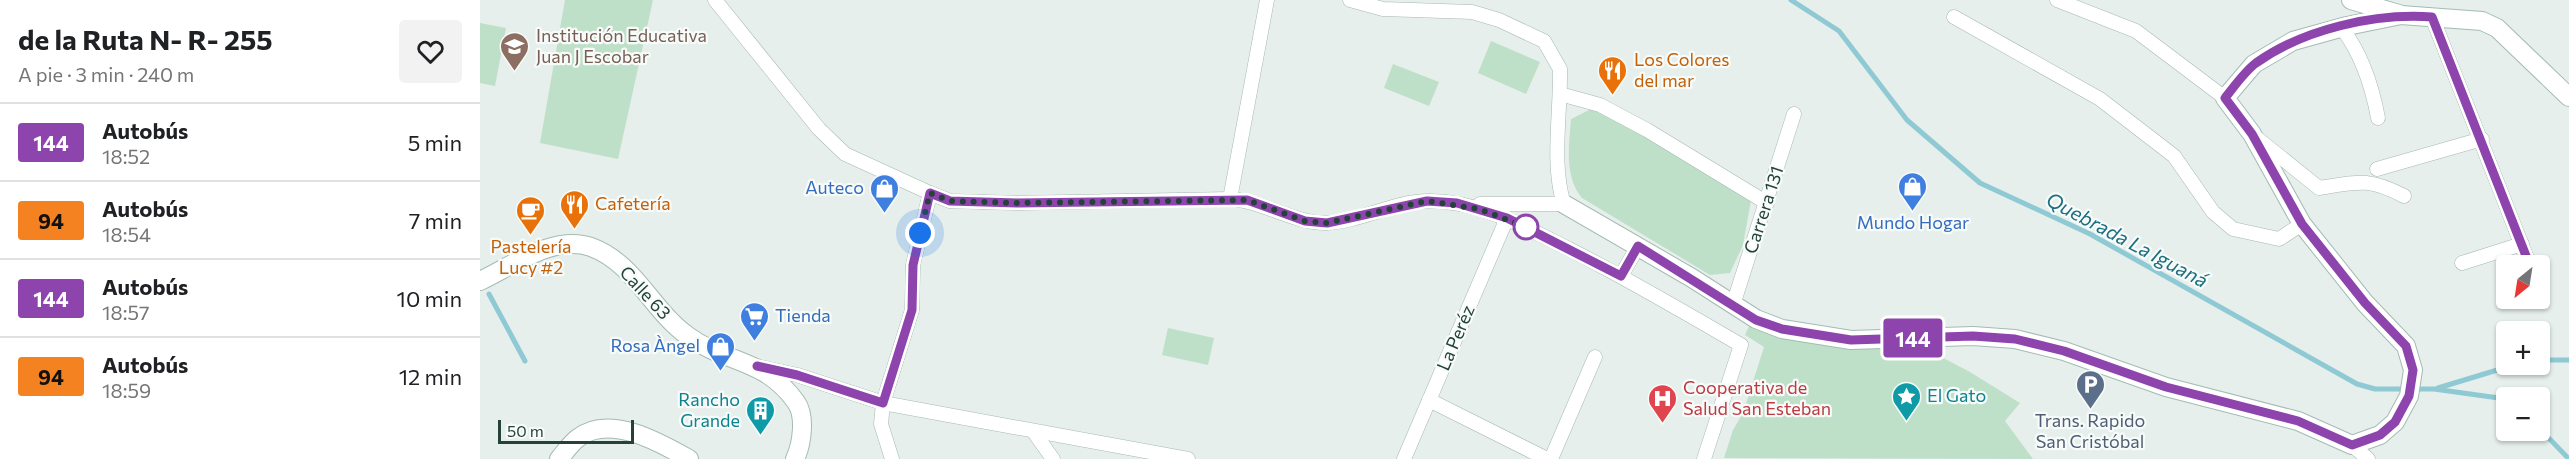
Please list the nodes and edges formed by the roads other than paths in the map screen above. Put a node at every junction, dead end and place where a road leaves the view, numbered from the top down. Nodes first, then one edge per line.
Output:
1 (715, 0) edge
2 (1267, 0) edge
3 (1350, 0) edge
4 (2057, 0) edge
5 (2350, 0) edge
6 (1473, 6) edge
7 (2401, 15) junction
8 (1954, 17) dead end
9 (2432, 17) junction
10 (2340, 27) junction
11 (1560, 94) junction
12 (2569, 97) edge
13 (2225, 98) junction
14 (1794, 114) dead end
15 (2378, 118) dead end
16 (2252, 134) junction
17 (2482, 140) junction
18 (2377, 169) dead end
19 (930, 193) junction
20 (2404, 196) dead end
21 (1230, 199) junction
22 (1457, 203) junction
23 (1767, 203) junction
24 (1564, 204) junction
25 (1507, 218) junction
26 (2302, 224) junction
27 (2522, 244) junction
28 (1638, 246) junction
29 (2526, 255) edge
30 (2462, 263) dead end
31 (1621, 276) junction
32 (480, 281) edge
33 (1733, 305) junction
34 (1595, 357) dead end
35 (757, 366) junction
36 (1429, 400) junction
37 (883, 403) junction
38 (1033, 430) junction
39 (2352, 445) junction
40 (559, 459) edge
41 (688, 459) edge
42 (795, 459) edge
43 (892, 459) edge
44 (1053, 459) edge
45 (1188, 459) edge
46 (1404, 459) edge
47 (1549, 459) edge
48 (1704, 459) edge
49 (2368, 459) edge

1 - 19 street
2 - 21 street
3 - 6 street
4 - 13 street
5 - 7 street
6 - 11 street
7 - 9 street
7 - 10 street
8 - 26 street
9 - 12 street
9 - 17 street
10 - 13 street
10 - 15 street
11 - 23 street
11 - 24 street
13 - 16 street
14 - 23 street, Carrera 131
16 - 20 street
16 - 26 street
17 - 18 street
17 - 27 street
19 - 21 street
19 - 37 street
21 - 22 street
22 - 24 street
22 - 25 street
23 - 33 street, Carrera 131
24 - 28 street
25 - 31 street
25 - 36 street, La Peréz
26 - 39 street
27 - 29 street
27 - 30 street
28 - 31 street
28 - 33 street
31 - 48 street
32 - 35 street, Calle 63
33 - 39 street
34 - 47 street
35 - 37 street
35 - 42 street, Calle 63
36 - 46 street, La Peréz
36 - 47 street
37 - 38 street
37 - 43 street
38 - 44 street
38 - 45 street
39 - 49 street
40 - 41 street

